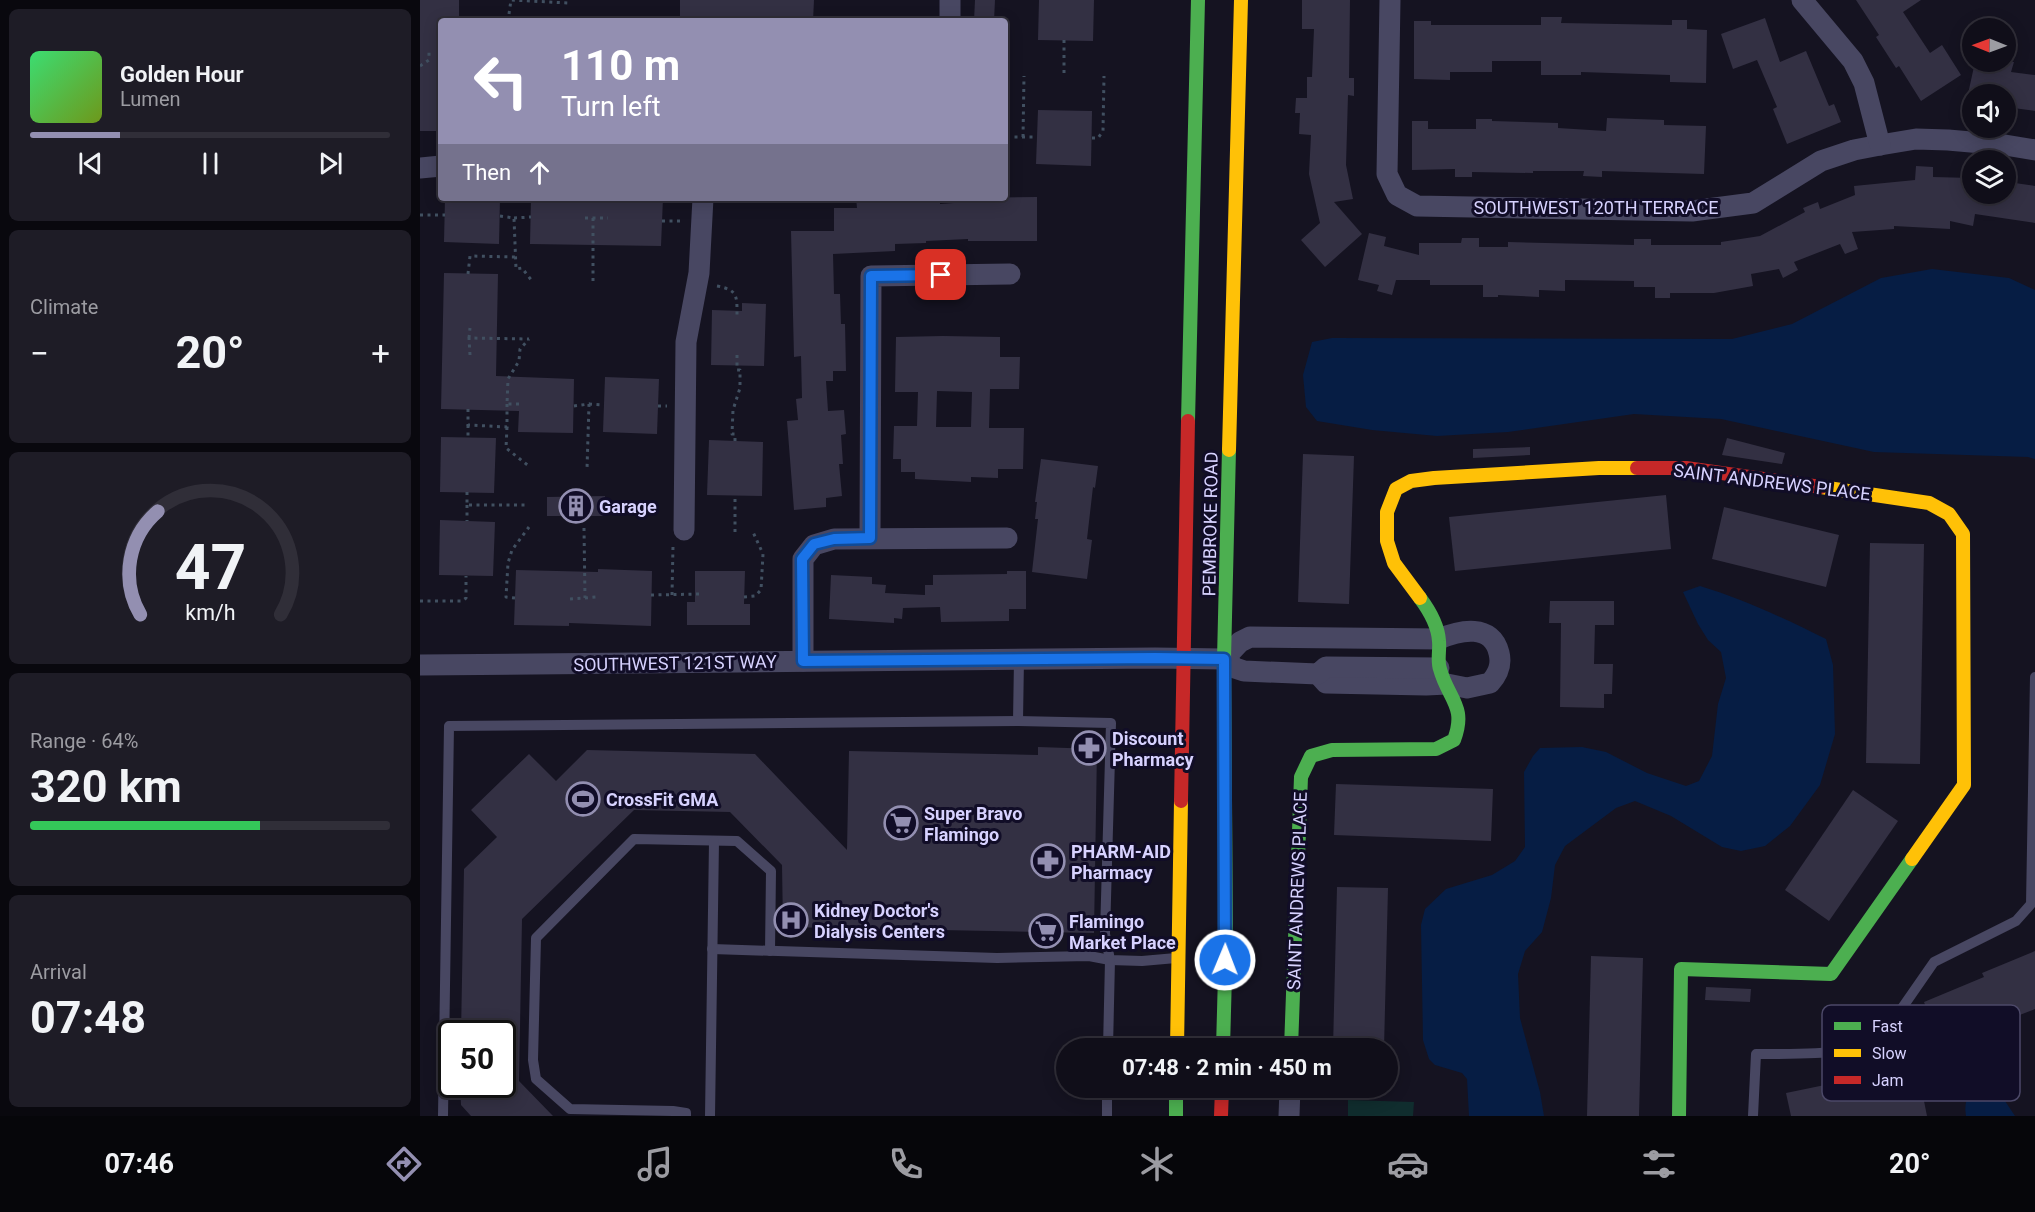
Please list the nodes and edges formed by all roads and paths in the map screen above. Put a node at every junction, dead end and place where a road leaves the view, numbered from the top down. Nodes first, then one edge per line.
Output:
1 (510, 0) edge
2 (950, 0) edge
3 (1198, 0) edge
4 (1241, 0) edge
5 (1390, 0) edge
6 (1802, 0) edge
7 (568, 3) dead end
8 (510, 14) dead end
9 (950, 18) edge
10 (1064, 40) dead end
11 (429, 51) dead end
12 (420, 66) edge
13 (1024, 76) dead end
14 (1064, 76) dead end
15 (1104, 76) dead end
16 (1008, 137) edge
17 (1023, 137) junction
18 (1037, 137) dead end
19 (1092, 138) dead end
20 (1880, 145) junction
21 (2035, 150) edge
22 (438, 166) edge
23 (420, 168) edge
24 (703, 201) edge
25 (420, 215) edge
26 (445, 215) dead end
27 (500, 216) dead end
28 (531, 217) dead end
29 (514, 218) junction
30 (585, 218) dead end
31 (594, 218) junction
32 (608, 218) dead end
33 (517, 257) junction
34 (468, 274) dead end
35 (1010, 274) dead end
36 (532, 281) dead end
37 (593, 281) dead end
38 (697, 283) junction
39 (737, 316) dead end
40 (470, 328) dead end
41 (470, 338) junction
42 (737, 353) dead end
43 (470, 355) dead end
44 (507, 404) junction
45 (589, 404) junction
46 (519, 405) dead end
47 (604, 405) dead end
48 (574, 406) dead end
49 (468, 410) dead end
50 (468, 425) junction
51 (507, 427) junction
52 (468, 438) dead end
53 (735, 441) dead end
54 (530, 467) dead end
55 (587, 469) dead end
56 (467, 492) dead end
57 (735, 496) dead end
58 (467, 505) junction
59 (530, 506) dead end
60 (467, 521) dead end
61 (529, 527) dead end
62 (584, 528) dead end
63 (735, 531) dead end
64 (753, 532) dead end
65 (679, 536) joint
66 (870, 538) junction
67 (1007, 538) dead end
68 (466, 576) dead end
69 (700, 594) dead end
70 (651, 595) dead end
71 (672, 595) junction
72 (597, 597) dead end
73 (744, 597) dead end
74 (515, 598) dead end
75 (585, 598) junction
76 (570, 599) dead end
77 (420, 601) edge
78 (1438, 639) junction
79 (1019, 659) junction
80 (1183, 659) junction
81 (1224, 659) junction
82 (803, 661) junction
83 (420, 665) edge
84 (1443, 676) junction
85 (2035, 677) edge
86 (1018, 721) junction
87 (714, 841) junction
88 (2034, 906) edge
89 (712, 950) junction
90 (770, 951) junction
91 (1179, 958) junction
92 (1110, 960) junction
93 (1904, 1005) edge
94 (1108, 1038) edge
95 (1177, 1038) edge
96 (1223, 1038) edge
97 (1291, 1038) edge
98 (1822, 1053) edge
99 (1107, 1098) edge
100 (1176, 1098) edge
101 (1222, 1098) edge
102 (1290, 1098) edge
103 (443, 1116) edge
104 (686, 1116) edge
105 (710, 1116) edge
106 (1107, 1116) edge
107 (1176, 1116) edge
108 (1221, 1116) edge
109 (1289, 1116) edge
110 (1679, 1116) edge
111 (1753, 1116) edge

1 - 7 path
1 - 8 path
2 - 9 street
3 - 80 main road, PEMBROKE ROAD
4 - 81 main road, PEMBROKE ROAD
5 - 20 street, SOUTHWEST 120TH TERRACE
6 - 20 street
10 - 14 path
11 - 12 path
13 - 17 path
15 - 19 path
16 - 17 path
17 - 18 path
20 - 21 street, SOUTHWEST 120TH TERRACE
22 - 23 street
24 - 38 street
25 - 26 path
27 - 29 path
28 - 29 path
29 - 33 path
30 - 31 path
31 - 32 path
31 - 37 path
33 - 34 path
33 - 36 path
35 - 66 street
38 - 39 path
38 - 65 street
40 - 41 path
41 - 43 path
41 - 44 path
42 - 53 path
44 - 46 path
44 - 51 path
45 - 47 path
45 - 48 path
45 - 55 path
49 - 50 path
50 - 51 path
50 - 52 path
51 - 54 path
56 - 58 path
57 - 63 path
58 - 59 path
58 - 60 path
61 - 74 path
62 - 75 path
64 - 73 path
65 - 71 path
66 - 67 street
66 - 82 street
68 - 77 path
69 - 71 path
70 - 71 path
72 - 75 path
75 - 76 path
78 - 81 street
78 - 84 main road, SAINT ANDREWS PLACE
78 - 84 street
78 - 110 main road, SAINT ANDREWS PLACE
79 - 80 street, SOUTHWEST 121ST WAY
79 - 82 street, SOUTHWEST 121ST WAY
79 - 86 lane
80 - 81 street, SOUTHWEST 121ST WAY
80 - 91 main road, PEMBROKE ROAD
81 - 84 street
81 - 96 main road, PEMBROKE ROAD
82 - 83 street, SOUTHWEST 121ST WAY
84 - 97 main road, SAINT ANDREWS PLACE
85 - 88 lane
86 - 92 lane
86 - 103 lane
87 - 89 lane
87 - 90 lane
87 - 104 lane
88 - 93 lane
89 - 90 lane
89 - 105 lane
90 - 92 lane
91 - 92 lane
91 - 95 main road, PEMBROKE ROAD
92 - 94 lane
98 - 111 lane
99 - 106 lane
100 - 107 main road
101 - 108 main road
102 - 109 street

